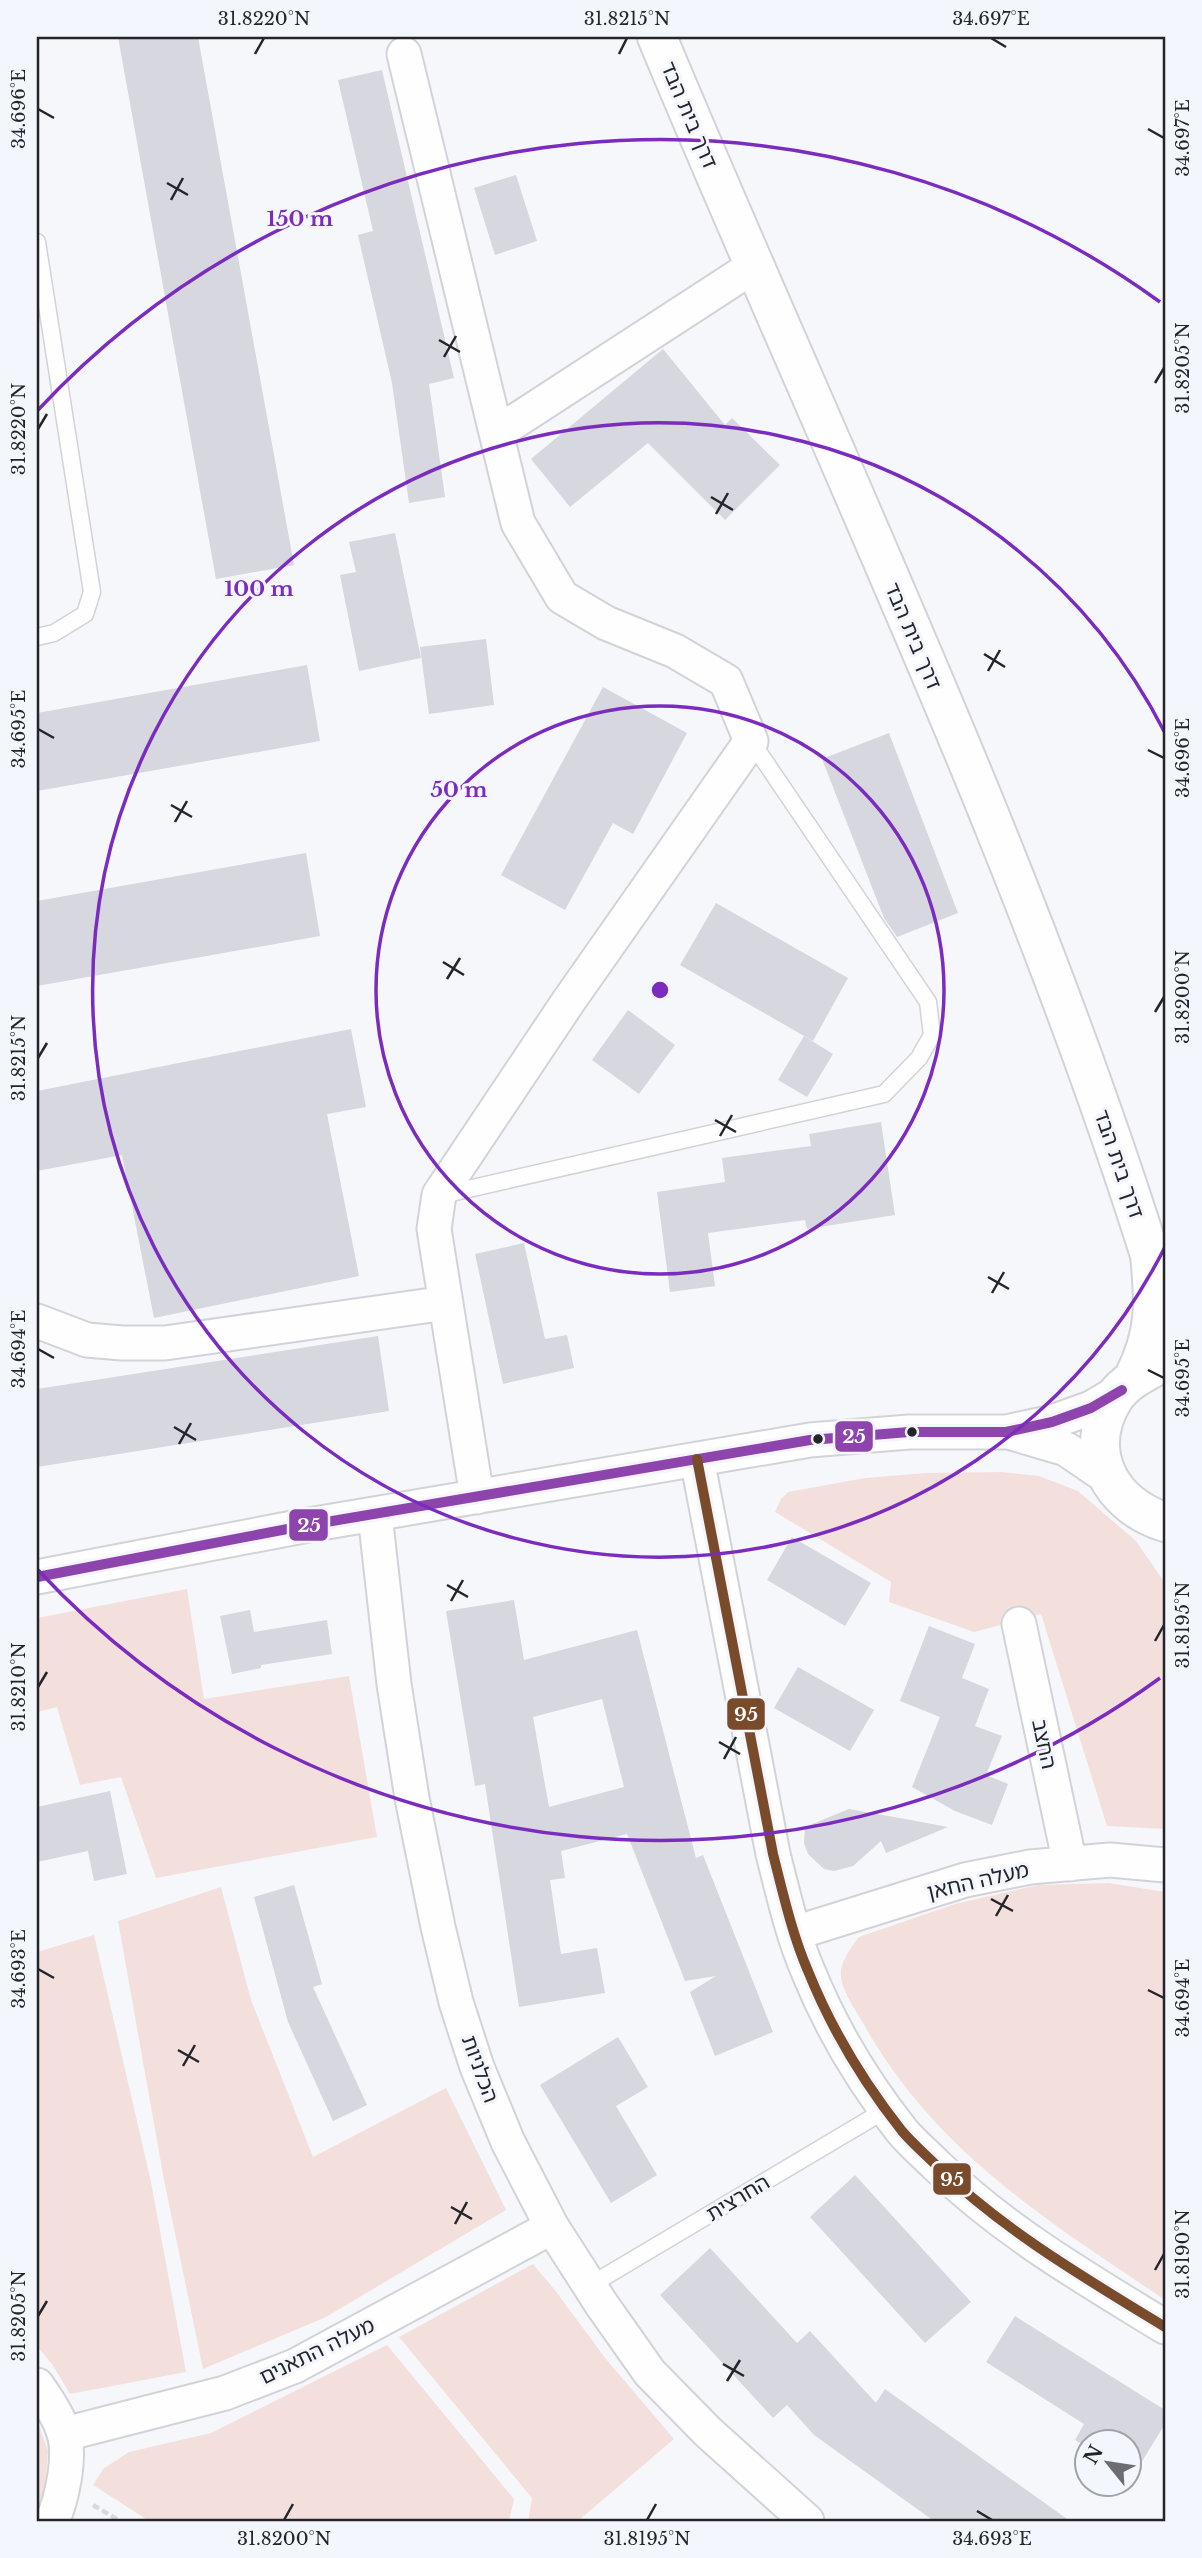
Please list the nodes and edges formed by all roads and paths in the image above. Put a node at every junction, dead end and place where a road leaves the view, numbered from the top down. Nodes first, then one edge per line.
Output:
1 (657, 37) edge
2 (404, 54) dead end
3 (37, 242) edge
4 (754, 267) junction
5 (497, 433) junction
6 (37, 636) edge
7 (751, 741) junction
8 (439, 1195) junction
9 (1146, 1244) junction
10 (1165, 1280) edge
11 (446, 1303) junction
12 (37, 1321) edge
13 (1140, 1377) edge
14 (1006, 1432) junction
15 (697, 1460) junction
16 (1107, 1477) junction
17 (477, 1497) junction
18 (375, 1515) junction
19 (1161, 1524) edge
20 (37, 1577) edge
21 (1019, 1624) dead end
22 (1070, 1864) junction
23 (1165, 1865) edge
24 (795, 1933) junction
25 (887, 2109) junction
26 (552, 2227) junction
27 (589, 2286) junction
28 (1165, 2328) edge
29 (37, 2385) edge
30 (65, 2434) junction
31 (52, 2521) edge
32 (807, 2521) edge

1 - 4 street, דרך בית הבד
2 - 5 street
3 - 6 lane
4 - 5 street
4 - 9 street, דרך בית הבד
5 - 7 street
7 - 8 street
7 - 8 lane
8 - 11 street
9 - 10 street, דרך בית הבד
9 - 13 street, דרך בית הבד
11 - 12 street
11 - 17 street
13 - 14 street
13 - 16 street, דרך בית הבד
14 - 15 street
14 - 16 street
15 - 17 street
15 - 24 street
16 - 19 street
17 - 18 street
18 - 20 street
18 - 26 street, הכלניות
21 - 22 street, החצב
22 - 23 street, מעלה החאן
22 - 24 street, מעלה החאן
24 - 25 street
25 - 27 lane, החרצית
25 - 28 street
26 - 27 street, הכלניות
26 - 30 street, מעלה התאנים
27 - 32 street, הכלניות
29 - 30 street
30 - 31 street

